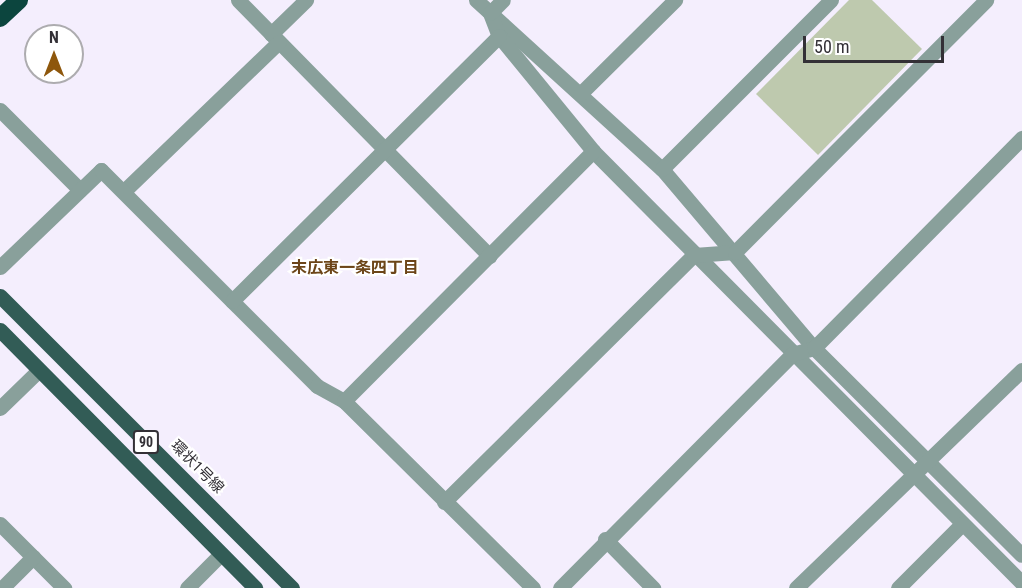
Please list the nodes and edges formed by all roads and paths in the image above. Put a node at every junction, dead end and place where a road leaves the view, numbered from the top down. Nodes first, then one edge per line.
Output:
1 (19, 0) edge
2 (238, 0) edge
3 (306, 0) edge
4 (476, 0) edge
5 (503, 0) edge
6 (675, 0) edge
7 (831, 0) edge
8 (986, 0) edge
9 (490, 13) junction
10 (0, 18) edge
11 (499, 36) junction
12 (275, 38) junction
13 (580, 94) junction
14 (0, 110) edge
15 (1022, 138) edge
16 (384, 147) junction
17 (593, 151) junction
18 (662, 169) junction
19 (80, 190) junction
20 (124, 191) junction
21 (735, 252) junction
22 (693, 255) junction
23 (490, 256) junction
24 (0, 267) edge
25 (0, 296) edge
26 (232, 301) junction
27 (0, 330) edge
28 (814, 348) junction
29 (792, 354) junction
30 (39, 370) junction
31 (1022, 370) edge
32 (344, 401) junction
33 (0, 408) edge
34 (930, 461) junction
35 (168, 464) junction
36 (913, 473) junction
37 (149, 481) junction
38 (444, 502) junction
39 (0, 524) edge
40 (962, 524) junction
41 (604, 539) junction
42 (221, 554) junction
43 (1022, 555) edge
44 (33, 557) junction
45 (1022, 583) edge
46 (2, 588) edge
47 (64, 588) edge
48 (187, 588) edge
49 (255, 588) edge
50 (292, 588) edge
51 (533, 588) edge
52 (560, 588) edge
53 (653, 588) edge
54 (796, 588) edge
55 (898, 588) edge

1 - 10 highway
2 - 12 street
3 - 12 street
4 - 9 street
5 - 9 street
6 - 13 street
7 - 18 street
8 - 21 street
9 - 11 street
9 - 13 street
11 - 16 street
11 - 17 street
12 - 16 street
12 - 20 street
13 - 18 street
14 - 19 street
15 - 28 street
16 - 23 street
16 - 26 street
17 - 22 street
17 - 23 street
18 - 21 street
19 - 20 street
19 - 24 street
20 - 26 street
21 - 22 street
21 - 28 street
22 - 29 street
22 - 38 street
23 - 32 street
25 - 35 main road, 環状1号線 / 90
26 - 32 street
27 - 30 main road, 90
28 - 29 street
28 - 34 street
29 - 36 street
29 - 41 street
30 - 33 street
30 - 37 main road, 90
31 - 34 street
32 - 38 street
34 - 36 street
34 - 43 street
35 - 37 main road
35 - 50 main road, 環状1号線 / 90
36 - 40 street
36 - 54 street
37 - 42 main road, 90
38 - 51 street
39 - 44 street
40 - 45 street
40 - 55 street
41 - 52 street
41 - 53 street
42 - 48 street
42 - 49 main road, 90
44 - 46 street
44 - 47 street

